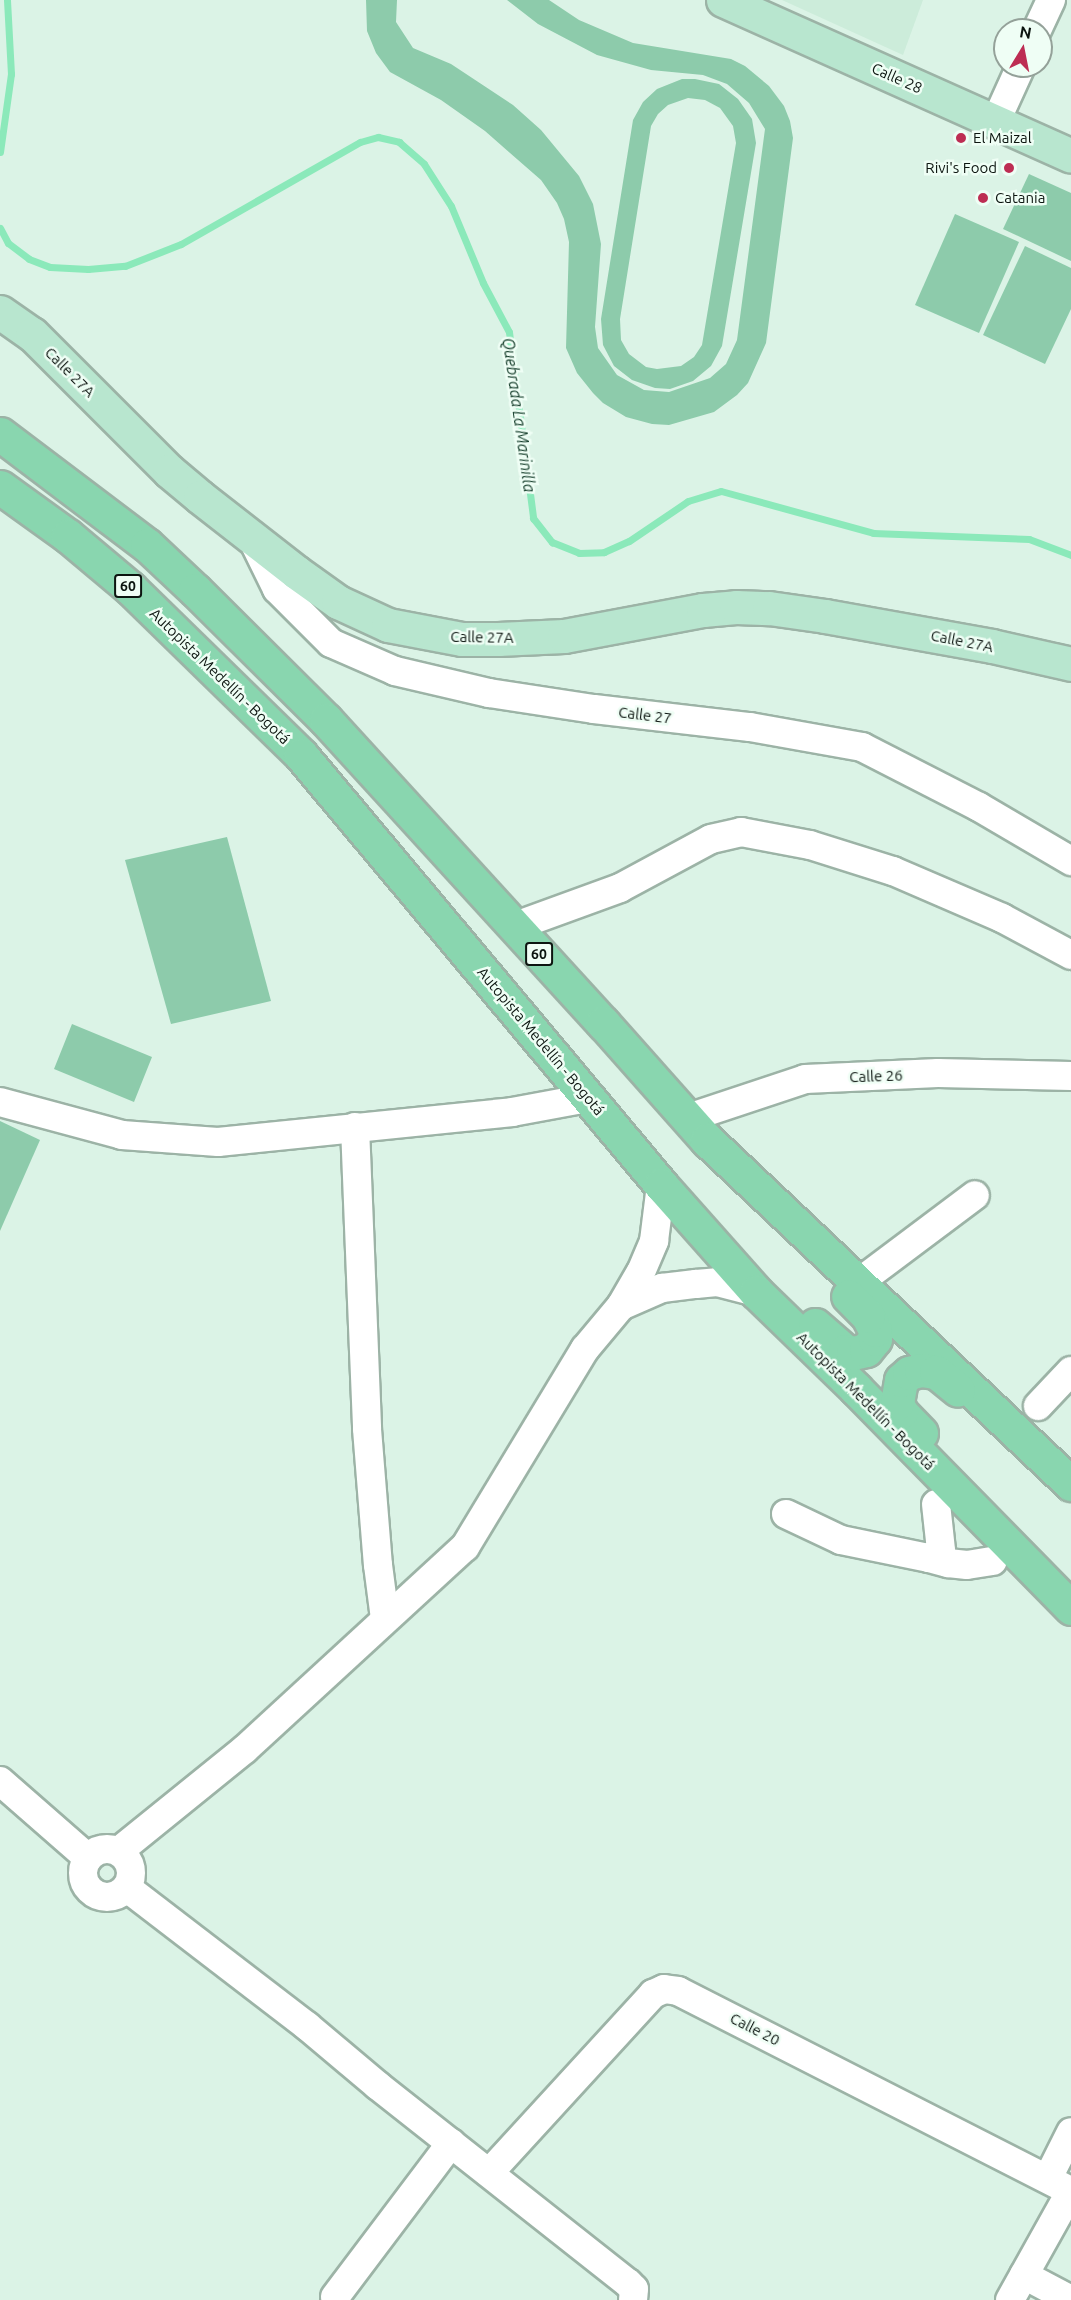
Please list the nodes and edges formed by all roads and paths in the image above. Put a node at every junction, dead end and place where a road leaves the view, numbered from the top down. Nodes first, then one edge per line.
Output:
1 (723, 0) edge
2 (1051, 0) edge
3 (1043, 18) edge
4 (1016, 78) edge
5 (996, 121) junction
6 (1071, 156) edge
7 (0, 312) edge
8 (0, 434) edge
9 (0, 487) edge
10 (252, 538) junction
11 (1071, 664) edge
12 (1071, 861) edge
13 (513, 927) junction
14 (1071, 955) edge
15 (1071, 1076) edge
16 (588, 1098) junction
17 (0, 1102) edge
18 (355, 1127) junction
19 (697, 1129) junction
20 (654, 1177) junction
21 (975, 1195) dead end
22 (858, 1283) junction
23 (756, 1292) junction
24 (621, 1306) junction
25 (1071, 1371) edge
26 (1038, 1406) dead end
27 (1071, 1484) edge
28 (936, 1504) dead end
29 (786, 1514) dead end
30 (929, 1558) junction
31 (993, 1561) dead end
32 (1071, 1585) edge
33 (1071, 1608) edge
34 (385, 1619) junction
35 (0, 1781) edge
36 (119, 1851) junction
37 (88, 1858) junction
38 (127, 1888) junction
39 (1071, 2132) edge
40 (451, 2143) junction
41 (489, 2173) junction
42 (1063, 2187) edge
43 (1024, 2275) junction
44 (335, 2297) dead end
45 (633, 2300) edge
46 (1010, 2300) edge
47 (1071, 2300) edge

1 - 5 main road, Calle 28
2 - 3 street
4 - 5 street
5 - 6 main road, Calle 28
7 - 10 main road, Calle 27A
8 - 13 highway, 60
9 - 16 highway, Autopista Medellín - Bogotá / 60
10 - 11 main road, Calle 27A
10 - 12 street, Calle 27
13 - 14 street
13 - 19 highway, 60
15 - 19 street, Calle 26
16 - 18 street
16 - 20 highway, Autopista Medellín - Bogotá / 60
17 - 18 street
18 - 34 street
19 - 20 highway
19 - 22 highway, 60
20 - 23 highway, Autopista Medellín - Bogotá / 60
20 - 24 street
21 - 22 street
22 - 27 highway, 60
23 - 24 street
23 - 33 highway, Autopista Medellín - Bogotá / 60
24 - 34 street
25 - 26 street
27 - 32 highway
28 - 30 street
29 - 30 street
30 - 31 street
34 - 36 street
35 - 37 street
36 - 37 street
36 - 38 street
37 - 38 street
38 - 40 street
39 - 42 street
40 - 41 street
40 - 44 street
41 - 42 street, Calle 20
41 - 45 street
42 - 43 street
43 - 46 street
43 - 47 street

